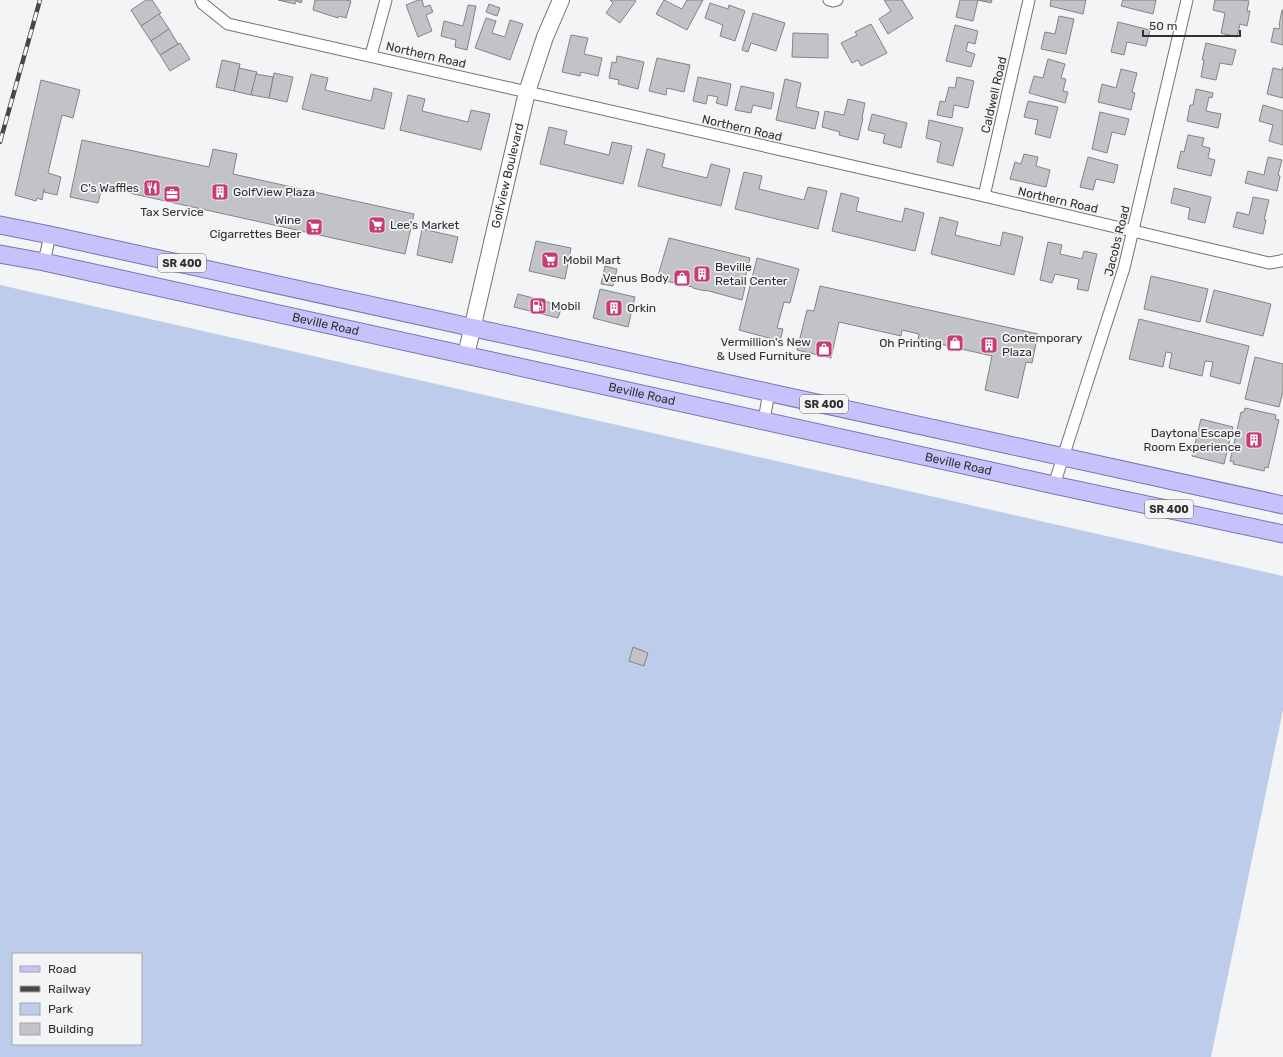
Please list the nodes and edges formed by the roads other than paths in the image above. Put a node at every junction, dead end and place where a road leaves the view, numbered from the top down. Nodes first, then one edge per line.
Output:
1 (386, 0) edge
2 (561, 0) edge
3 (828, 0) edge
4 (837, 0) edge
5 (1029, 0) edge
6 (1188, 0) edge
7 (202, 2) edge
8 (370, 55) junction
9 (527, 92) junction
10 (984, 196) junction
11 (0, 226) edge
12 (1133, 231) junction
13 (50, 235) junction
14 (0, 254) edge
15 (1282, 260) edge
16 (44, 262) junction
17 (473, 327) junction
18 (466, 355) junction
19 (769, 392) junction
20 (764, 420) junction
21 (1063, 456) junction
22 (1054, 485) junction
23 (1283, 505) edge
24 (1283, 534) edge

1 - 8 street
2 - 9 street, Golfview Boulevard
3 - 4 street
5 - 10 street, Caldwell Road
6 - 12 street, Jacobs Road
7 - 8 street, Northern Road
8 - 9 street, Northern Road
9 - 10 street, Northern Road
9 - 17 street, Golfview Boulevard
10 - 12 street, Northern Road
11 - 13 main road, SR 400
12 - 15 street, Northern Road
12 - 21 street, Jacobs Road
13 - 16 street
13 - 17 main road, SR 400
14 - 16 main road, Beville Road / SR 400
16 - 18 main road, Beville Road / SR 400
17 - 18 street, Golfview Boulevard
17 - 19 main road, SR 400
18 - 20 main road, Beville Road / SR 400
19 - 20 street
19 - 21 main road, SR 400
20 - 22 main road, Beville Road / SR 400
21 - 22 street, Jacobs Road
21 - 23 main road, SR 400
22 - 24 main road, Beville Road / SR 400

